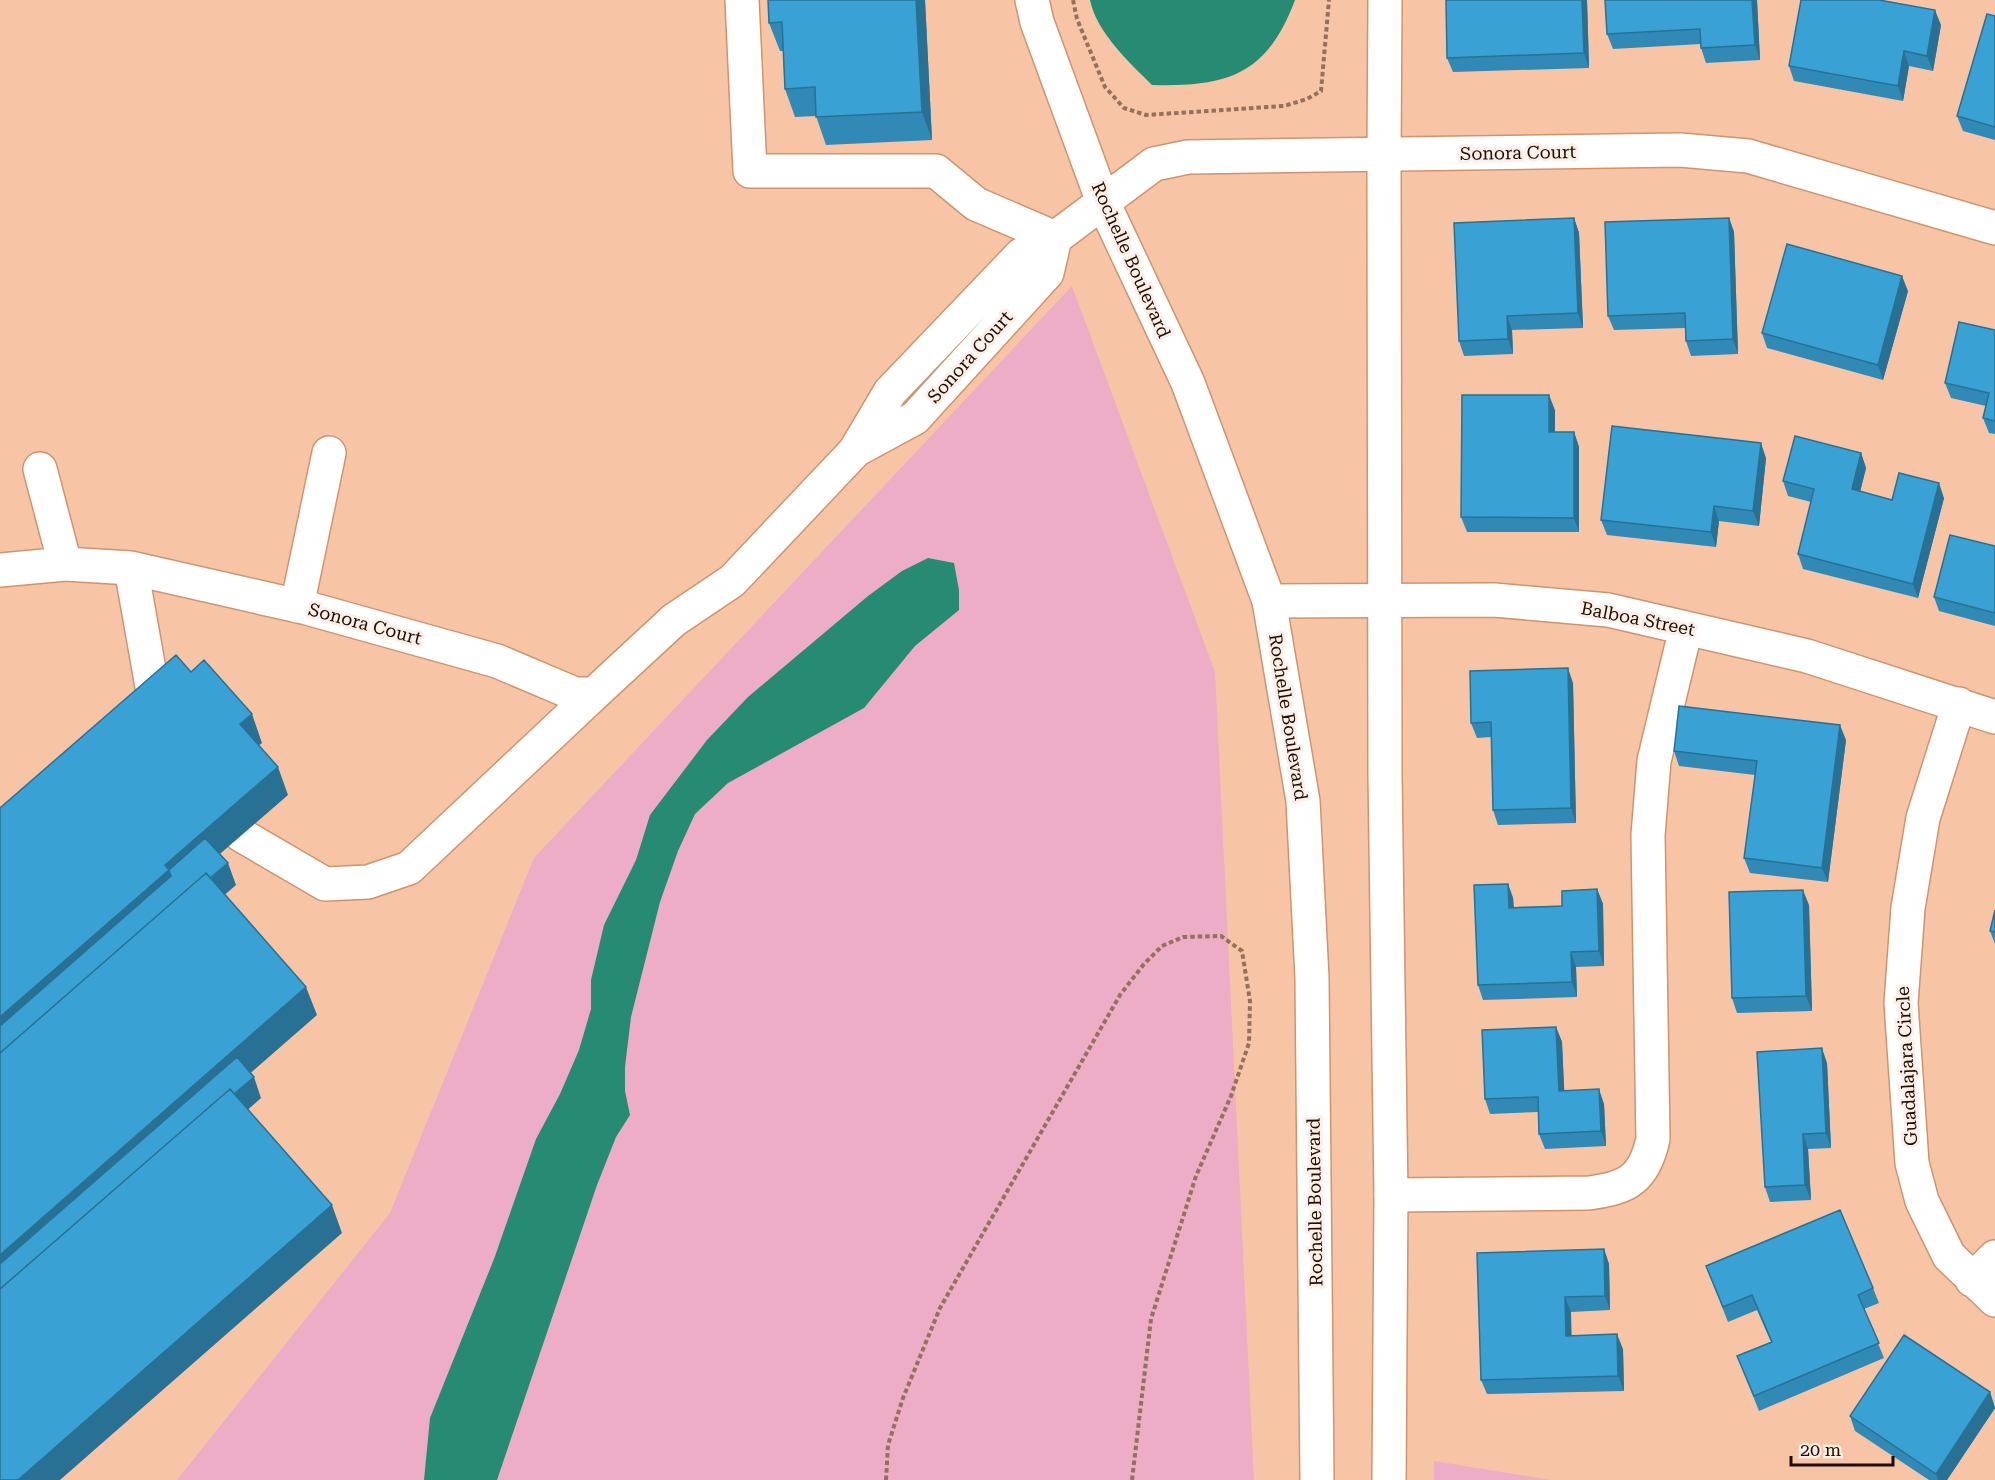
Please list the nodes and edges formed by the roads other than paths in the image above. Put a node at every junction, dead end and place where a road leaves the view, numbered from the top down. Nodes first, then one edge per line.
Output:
1 (742, 0) edge
2 (1032, 0) edge
3 (1385, 0) edge
4 (1384, 154) junction
5 (1103, 202) junction
6 (1995, 228) edge
7 (1055, 238) junction
8 (329, 453) dead end
9 (40, 469) dead end
10 (65, 564) junction
11 (131, 568) junction
12 (0, 570) edge
13 (1385, 599) junction
14 (1269, 601) junction
15 (297, 606) junction
16 (1686, 628) junction
17 (594, 694) junction
18 (1959, 704) junction
19 (156, 710) edge
20 (1995, 717) edge
21 (241, 835) dead end
22 (1390, 1194) junction
23 (1995, 1257) edge
24 (1984, 1290) edge
25 (1317, 1480) edge
26 (1389, 1480) edge

1 - 7 street
2 - 5 street, Rochelle Boulevard
3 - 4 street
4 - 5 street, Sonora Court
4 - 6 street, Sonora Court
4 - 13 street
5 - 7 street, Sonora Court
5 - 14 street, Rochelle Boulevard
7 - 17 street, Sonora Court
8 - 15 street
9 - 10 street
10 - 11 street, Sonora Court
10 - 12 street, Sonora Court
11 - 15 street, Sonora Court
11 - 19 street
13 - 14 street, Balboa Street
13 - 16 street, Balboa Street
13 - 22 street
14 - 25 street, Rochelle Boulevard
15 - 17 street, Sonora Court
16 - 18 street, Balboa Street
16 - 22 street
17 - 21 street, Sonora Court
18 - 20 street, Balboa Street
18 - 24 street, Guadalajara Circle
22 - 26 street
23 - 24 street

